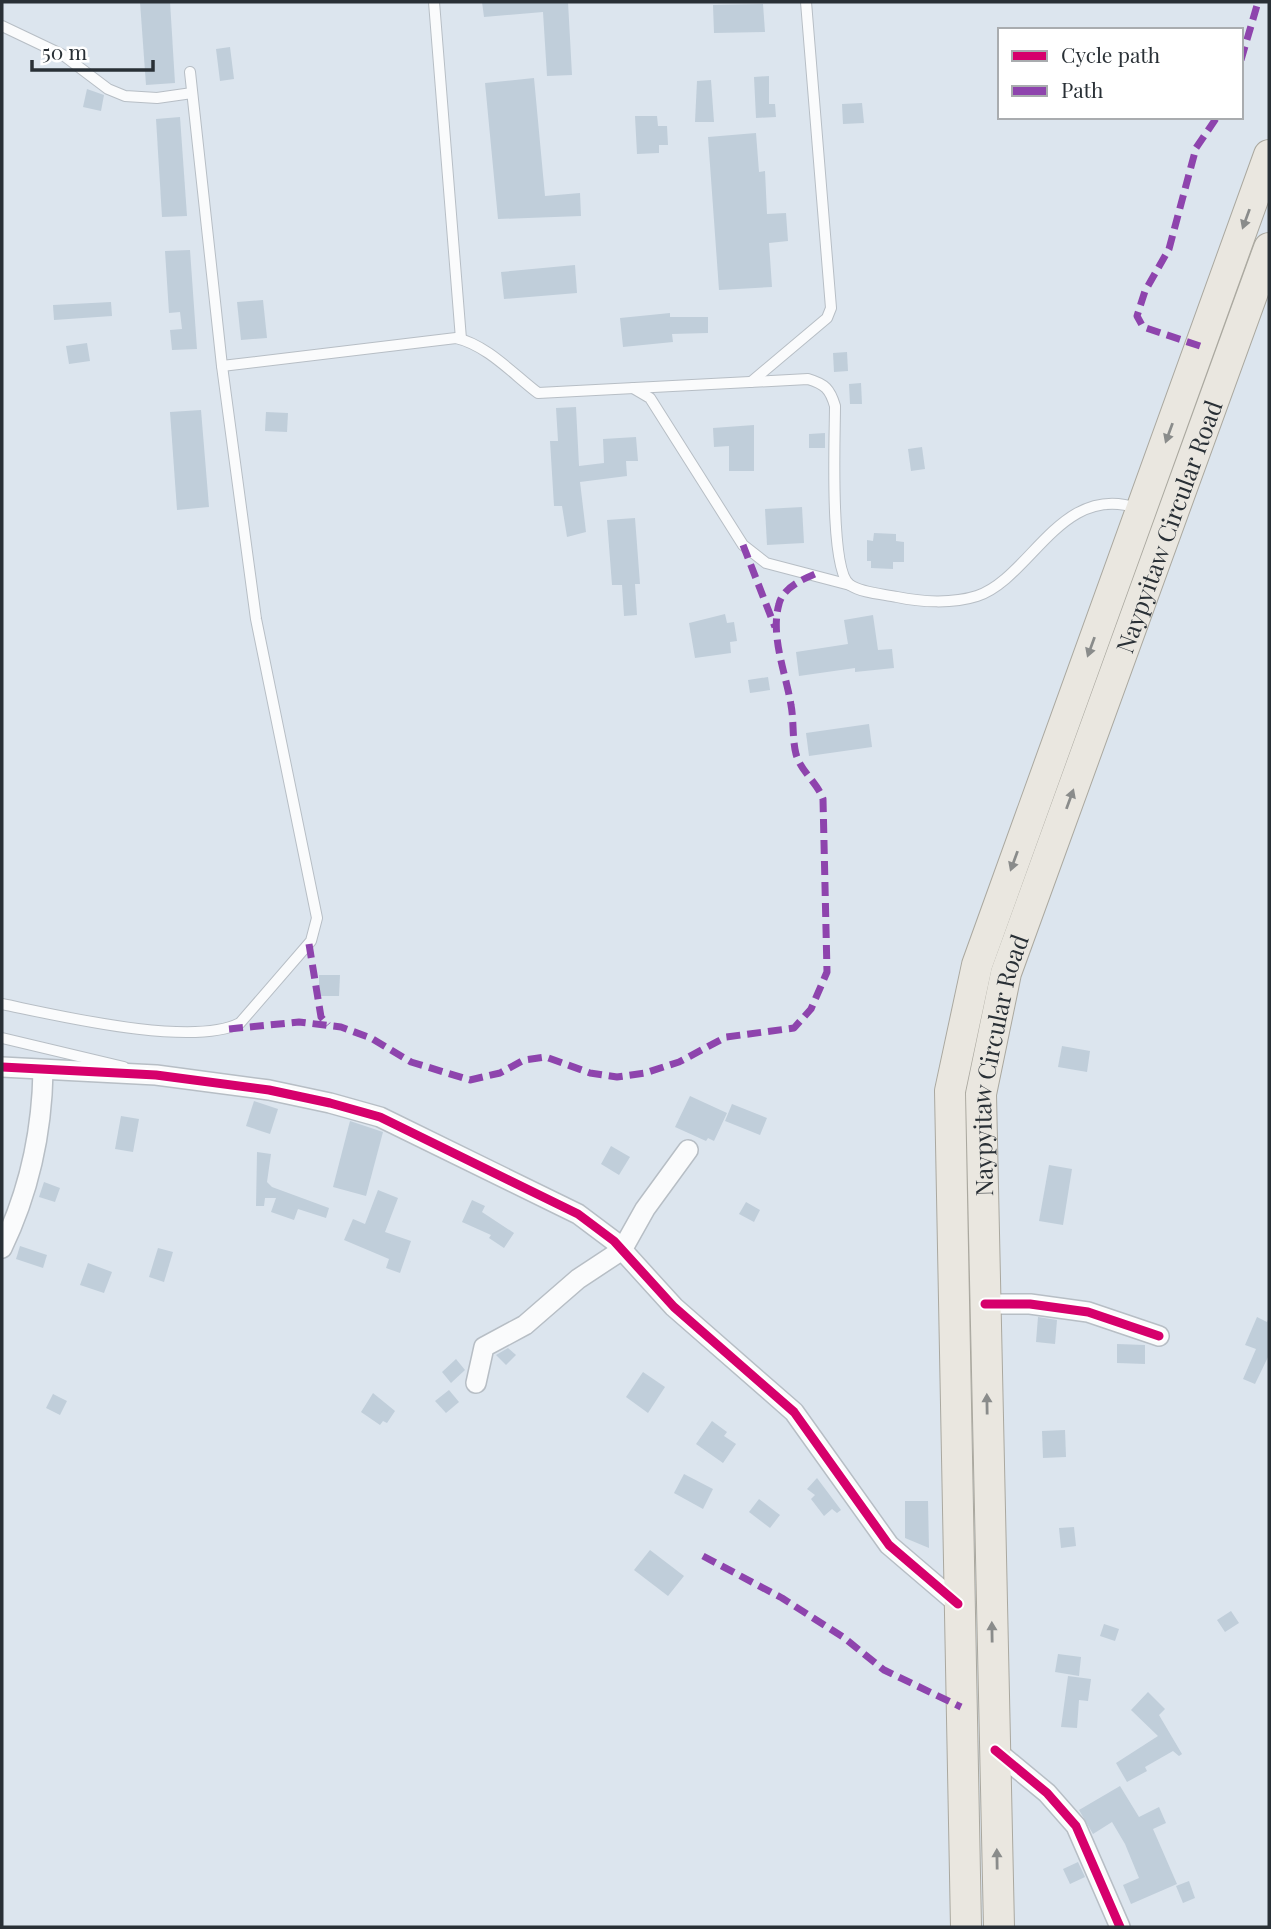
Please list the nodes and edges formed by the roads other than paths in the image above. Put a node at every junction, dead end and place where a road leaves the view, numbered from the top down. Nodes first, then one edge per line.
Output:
1 (434, 2) edge
2 (806, 2) edge
3 (2, 26) edge
4 (190, 72) dead end
5 (192, 93) junction
6 (1269, 155) edge
7 (1269, 248) edge
8 (461, 339) junction
9 (222, 366) junction
10 (750, 382) junction
11 (633, 388) junction
12 (1156, 514) junction
13 (850, 585) junction
14 (2, 1004) edge
15 (2, 1038) edge
16 (2, 1067) edge
17 (43, 1071) junction
18 (144, 1074) junction
19 (688, 1150) dead end
20 (2, 1248) edge
21 (622, 1250) junction
22 (985, 1304) junction
23 (1159, 1336) dead end
24 (476, 1383) dead end
25 (958, 1604) junction
26 (995, 1750) junction
27 (966, 1927) edge
28 (999, 1927) edge
29 (1120, 1927) edge

1 - 8 lane
2 - 10 lane
3 - 5 lane
4 - 5 lane
5 - 9 lane
6 -> 12 main road
7 - 12 main road, Naypyitaw Circular Road
8 - 9 lane
8 - 11 lane
9 - 14 lane
10 - 11 lane
10 - 13 lane
11 - 13 lane
12 - 13 lane
22 -> 12 main road, Naypyitaw Circular Road
12 -> 25 main road
15 - 18 lane
16 - 17 street
17 - 18 street
17 - 20 street
18 - 21 street
19 - 21 street
21 - 24 street
21 - 25 street
22 - 23 street
26 -> 22 main road, Naypyitaw Circular Road
25 - 27 main road
28 -> 26 main road, Naypyitaw Circular Road
26 - 29 street

